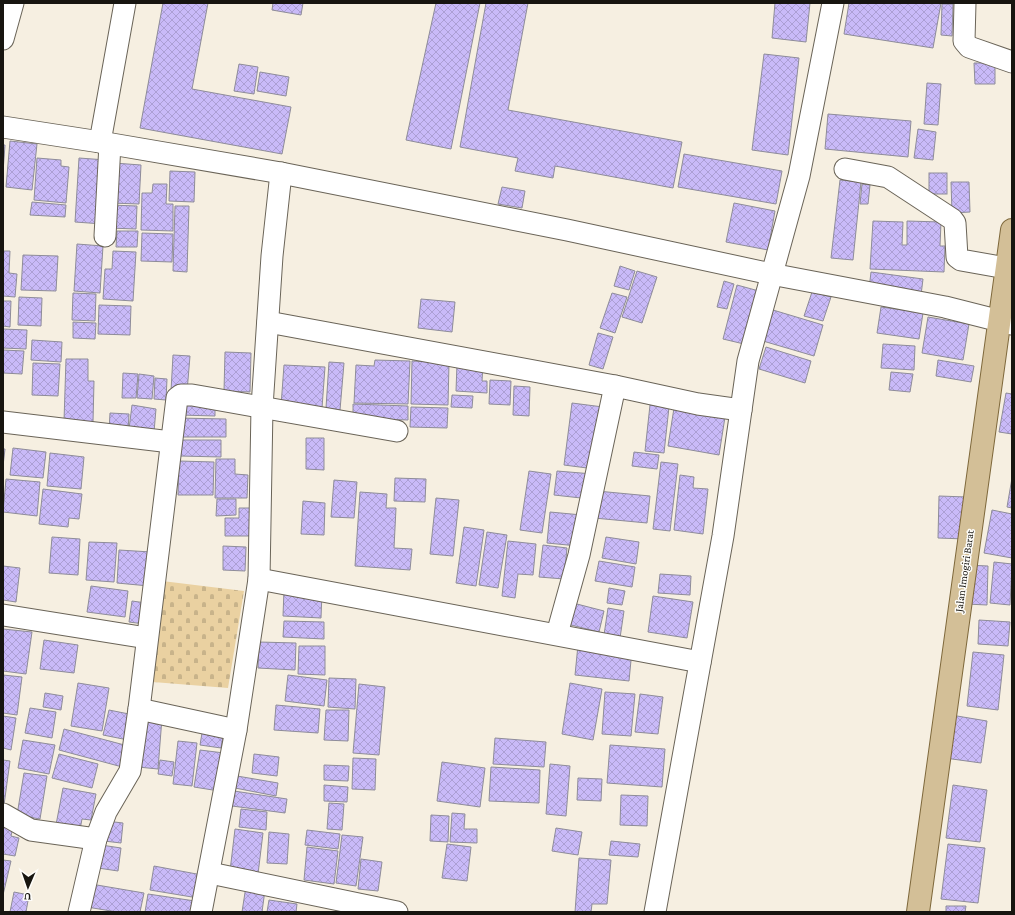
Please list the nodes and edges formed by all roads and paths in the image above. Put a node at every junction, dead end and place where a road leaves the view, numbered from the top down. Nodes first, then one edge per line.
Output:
1 (13, 3) edge
2 (125, 3) edge
3 (833, 3) edge
4 (965, 3) edge
5 (3, 39) edge
6 (1012, 62) edge
7 (3, 127) edge
8 (105, 143) junction
9 (845, 169) dead end
10 (281, 173) junction
11 (1012, 230) edge
12 (105, 236) dead end
13 (1006, 268) junction
14 (771, 274) junction
15 (268, 322) junction
16 (1005, 323) edge
17 (615, 386) junction
18 (262, 407) junction
19 (741, 410) junction
20 (3, 422) edge
21 (397, 431) dead end
22 (171, 442) junction
23 (259, 580) junction
24 (3, 615) edge
25 (556, 634) junction
26 (147, 638) junction
27 (700, 662) junction
28 (139, 709) junction
29 (236, 730) junction
30 (3, 814) edge
31 (96, 839) junction
32 (210, 873) junction
33 (79, 912) edge
34 (201, 912) edge
35 (397, 912) edge
36 (655, 912) edge
37 (918, 912) edge

1 - 5 street
2 - 8 street
3 - 14 street
4 - 6 street
7 - 8 street
8 - 10 street
8 - 12 street
9 - 13 street
10 - 14 street
10 - 15 street
11 - 13 main road, Jalan Imogiri Barat
13 - 16 main road, Jalan Imogiri Barat
14 - 16 street
14 - 19 street
15 - 17 street
15 - 18 street
16 - 37 main road, Jalan Imogiri Barat
17 - 19 street
17 - 25 street
18 - 21 street
18 - 22 street
18 - 23 street
19 - 27 street
20 - 22 street
22 - 26 street
23 - 25 street
23 - 29 street
24 - 26 street
25 - 27 street
26 - 28 street
27 - 36 street
28 - 29 street
28 - 31 street
29 - 32 street
30 - 31 street
31 - 33 street
32 - 34 street
32 - 35 street

